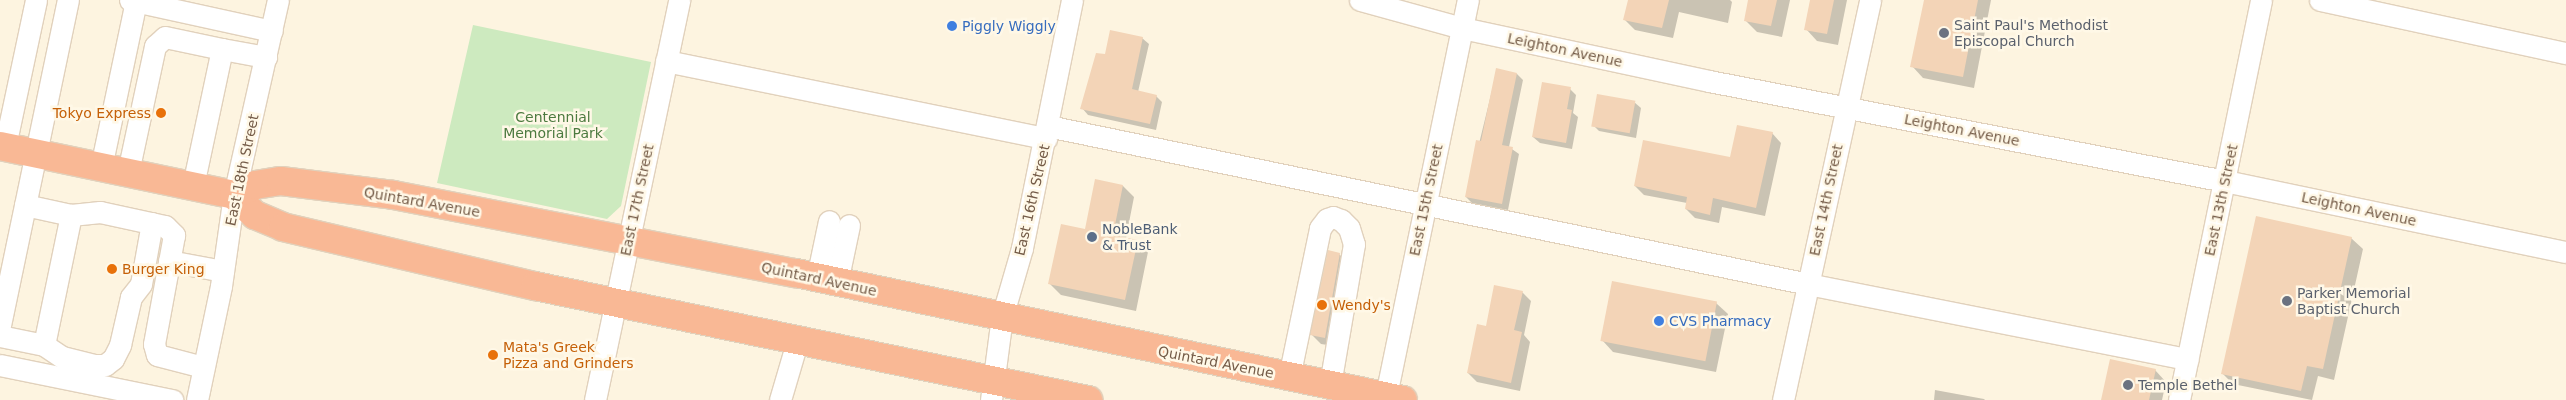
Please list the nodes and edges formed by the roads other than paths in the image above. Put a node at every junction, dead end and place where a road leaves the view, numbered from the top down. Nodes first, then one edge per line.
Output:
1 (36, 0) edge
2 (68, 0) edge
3 (278, 0) edge
4 (679, 0) edge
5 (1072, 0) edge
6 (1360, 0) edge
7 (1468, 0) edge
8 (1870, 0) edge
9 (2261, 0) edge
10 (2320, 0) edge
11 (133, 1) edge
12 (186, 12) junction
13 (1462, 28) junction
14 (272, 31) junction
15 (180, 40) junction
16 (222, 49) junction
17 (2566, 53) edge
18 (266, 57) junction
19 (666, 61) junction
20 (1846, 107) junction
21 (1047, 132) junction
22 (2, 146) edge
23 (36, 153) junction
24 (101, 167) junction
25 (128, 172) junction
26 (2225, 181) junction
27 (194, 186) junction
28 (234, 194) junction
29 (25, 205) junction
30 (1425, 206) junction
31 (71, 215) junction
32 (839, 223) dead end
33 (152, 224) junction
34 (629, 241) junction
35 (2566, 252) edge
36 (170, 261) junction
37 (224, 271) junction
38 (827, 280) junction
39 (1808, 284) junction
40 (616, 301) junction
41 (1002, 318) junction
42 (0, 326) edge
43 (0, 336) edge
44 (798, 339) junction
45 (44, 345) junction
46 (2188, 359) junction
47 (0, 366) edge
48 (203, 367) junction
49 (1289, 377) junction
50 (1330, 385) junction
51 (991, 390) edge
52 (1391, 399) edge
53 (172, 400) edge
54 (197, 400) edge
55 (595, 400) edge
56 (780, 400) edge
57 (1088, 400) edge
58 (1783, 400) edge
59 (2179, 400) edge

1 - 22 street
2 - 23 street
3 - 14 street, East 18th Street
4 - 19 street, East 17th Street
5 - 21 street, East 16th Street
6 - 13 street, Leighton Avenue
7 - 13 street, East 15th Street
8 - 20 street, East 14th Street
9 - 26 street, East 13th Street
10 - 17 street
11 - 12 street
11 - 24 street
12 - 14 street
12 - 15 street
13 - 20 street, Leighton Avenue
13 - 30 street, East 15th Street
14 - 18 street, East 18th Street
15 - 16 street
15 - 25 street
16 - 18 street
16 - 27 street
18 - 28 street, East 18th Street
19 - 21 street
19 - 34 street, East 17th Street
20 - 26 street, Leighton Avenue
20 - 39 street, East 14th Street
21 - 30 street
21 - 41 street, East 16th Street
22 - 23 highway
23 - 24 highway
23 - 29 street
24 - 25 highway
25 - 27 highway
26 - 35 street, Leighton Avenue
26 - 46 street, East 13th Street
27 - 28 highway
28 - 34 highway, Quintard Avenue
28 - 37 street, East 18th Street
28 - 40 highway
29 - 31 street
29 - 42 street
30 - 39 street
30 - 52 street, East 15th Street
31 - 33 street
31 - 45 street
32 - 38 street
33 - 36 street
33 - 45 street
34 - 38 highway, Quintard Avenue
34 - 40 street, East 17th Street
36 - 37 street
36 - 48 street
37 - 48 street, East 18th Street
38 - 41 highway, Quintard Avenue
39 - 46 street
39 - 58 street, East 14th Street
40 - 44 highway
40 - 55 street, East 17th Street
41 - 49 highway, Quintard Avenue
41 - 51 street, East 16th Street
43 - 45 street
44 - 51 highway
44 - 56 street
46 - 59 street, East 13th Street
47 - 53 street
48 - 54 street, East 18th Street
49 - 50 highway, Quintard Avenue
49 - 50 street
50 - 52 highway, Quintard Avenue
51 - 57 highway

